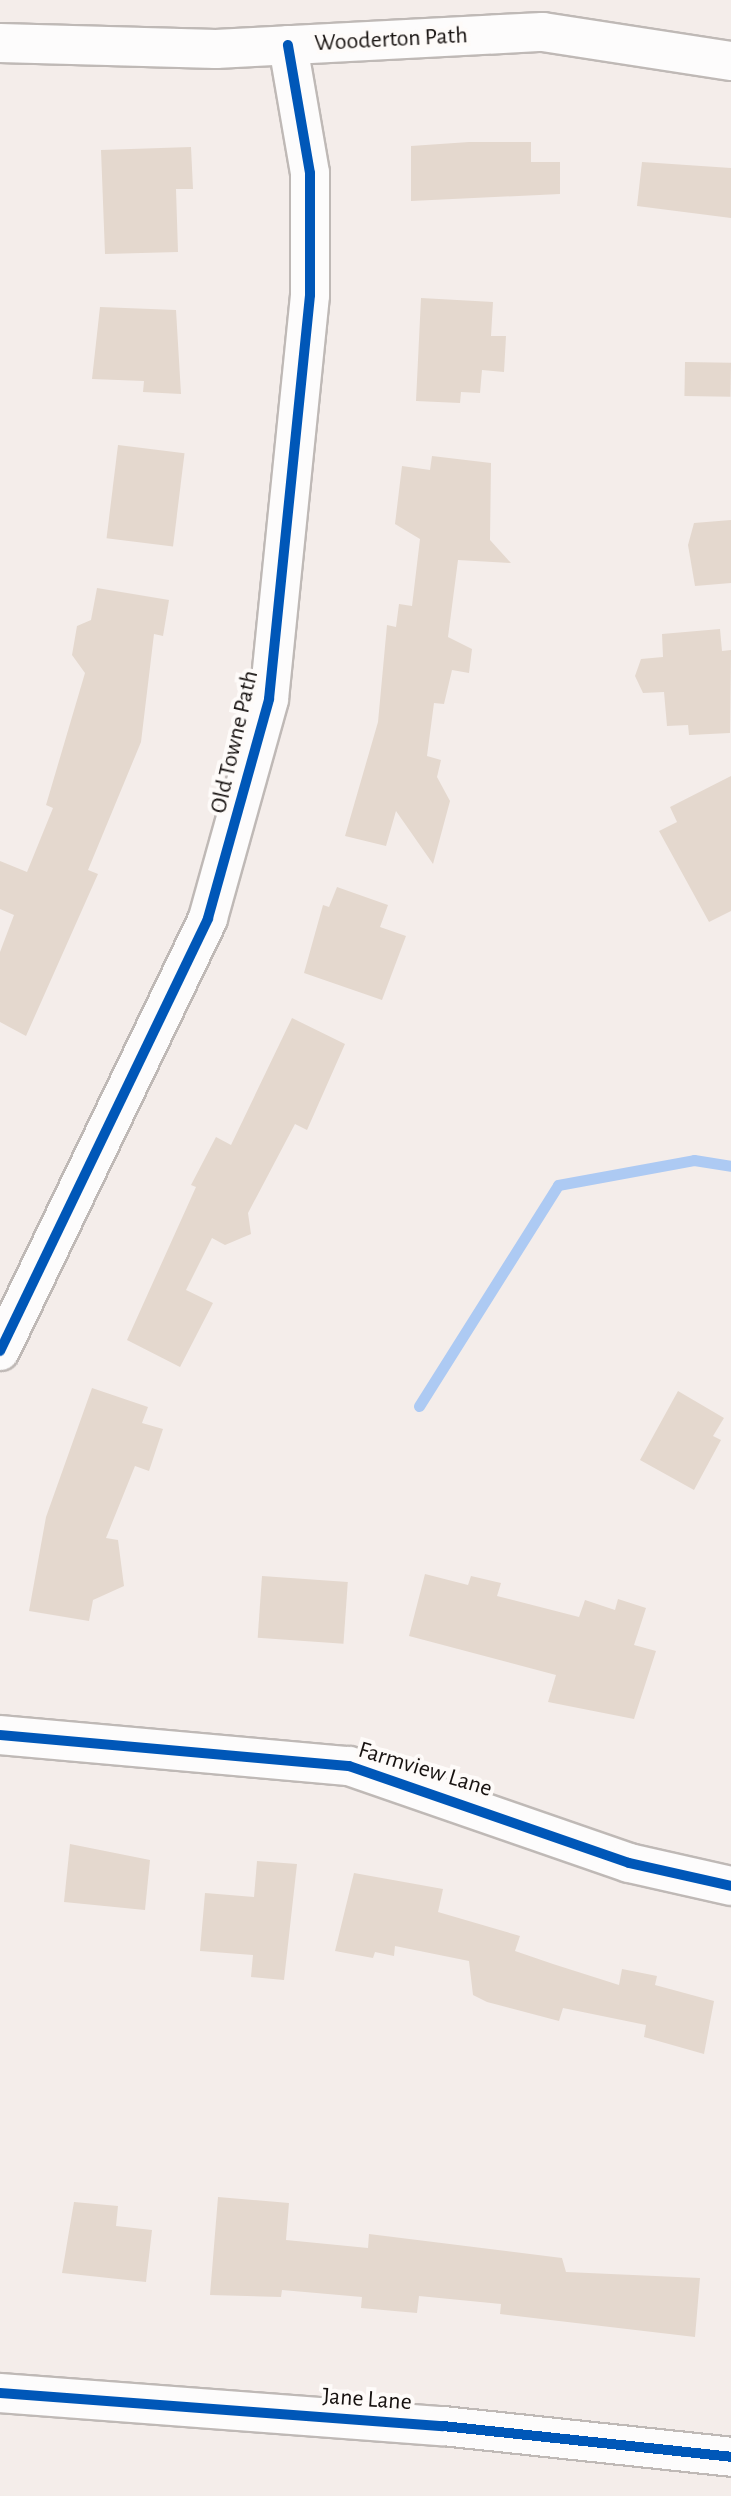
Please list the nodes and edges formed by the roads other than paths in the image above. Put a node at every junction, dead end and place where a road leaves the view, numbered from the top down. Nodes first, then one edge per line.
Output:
1 (0, 43) edge
2 (288, 45) junction
3 (731, 61) edge
4 (0, 1351) edge
5 (0, 1735) edge
6 (731, 1886) edge
7 (0, 2393) edge
8 (731, 2457) edge

1 - 2 street, Wooderton Path
2 - 3 street, Wooderton Path
2 - 4 street, Old Towne Path
5 - 6 street, Farmview Lane
7 - 8 street, Jane Lane

